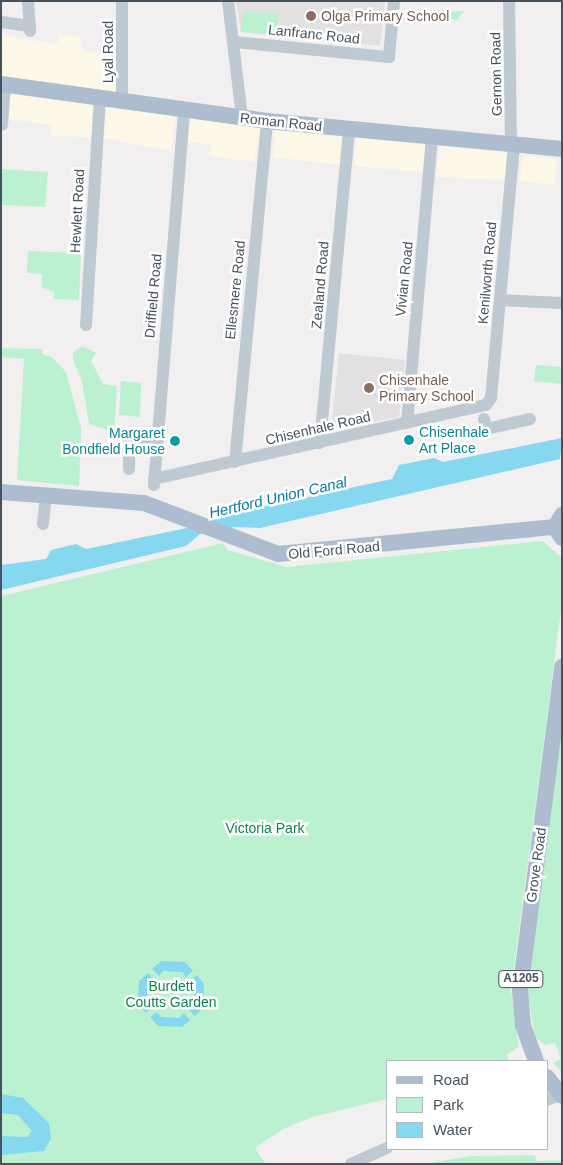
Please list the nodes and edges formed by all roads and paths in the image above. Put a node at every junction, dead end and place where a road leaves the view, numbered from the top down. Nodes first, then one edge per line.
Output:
1 (28, 1) edge
2 (122, 1) edge
3 (228, 1) edge
4 (394, 1) edge
5 (509, 1) edge
6 (1, 22) edge
7 (235, 42) junction
8 (3, 84) edge
9 (100, 98) junction
10 (122, 102) junction
11 (184, 110) junction
12 (242, 117) junction
13 (267, 121) junction
14 (2, 125) edge
15 (349, 129) junction
16 (432, 138) junction
17 (513, 146) junction
18 (562, 149) edge
19 (500, 300) junction
20 (562, 303) edge
21 (86, 325) dead end
22 (484, 410) junction
23 (530, 419) dead end
24 (407, 423) junction
25 (157, 439) junction
26 (320, 442) junction
27 (231, 463) junction
28 (129, 469) dead end
29 (154, 482) joint
30 (1, 492) edge
31 (46, 496) junction
32 (44, 524) dead end
33 (560, 526) edge
34 (562, 667) edge
35 (536, 1060) edge
36 (548, 1079) edge
37 (558, 1096) edge
38 (386, 1148) edge
39 (352, 1164) edge

1 - 6 street
2 - 10 street, Lyal Road
3 - 7 street
4 - 7 street, Lanfranc Road
5 - 17 street, Gernon Road
7 - 12 street
8 - 9 main road, Roman Road
8 - 14 street
9 - 10 main road, Roman Road
9 - 21 street, Hewlett Road
10 - 11 main road, Roman Road
11 - 12 main road, Roman Road
11 - 25 street, Driffield Road
12 - 13 main road, Roman Road
13 - 15 main road, Roman Road
13 - 27 street, Ellesmere Road
15 - 16 main road, Roman Road
15 - 26 street, Zealand Road
16 - 17 main road, Roman Road
16 - 24 street, Vivian Road
17 - 18 main road, Roman Road
17 - 19 street, Kenilworth Road
19 - 20 street
19 - 22 street, Kenilworth Road
22 - 23 street
22 - 24 street, Chisenhale Road
24 - 26 street, Chisenhale Road
25 - 28 street
25 - 29 street, Driffield Road
26 - 27 street, Chisenhale Road
27 - 29 street, Chisenhale Road
30 - 31 main road, Old Ford Road
31 - 32 street
31 - 33 main road, Old Ford Road
34 - 35 main road, Grove Road / A1205
36 - 37 main road
38 - 39 street

